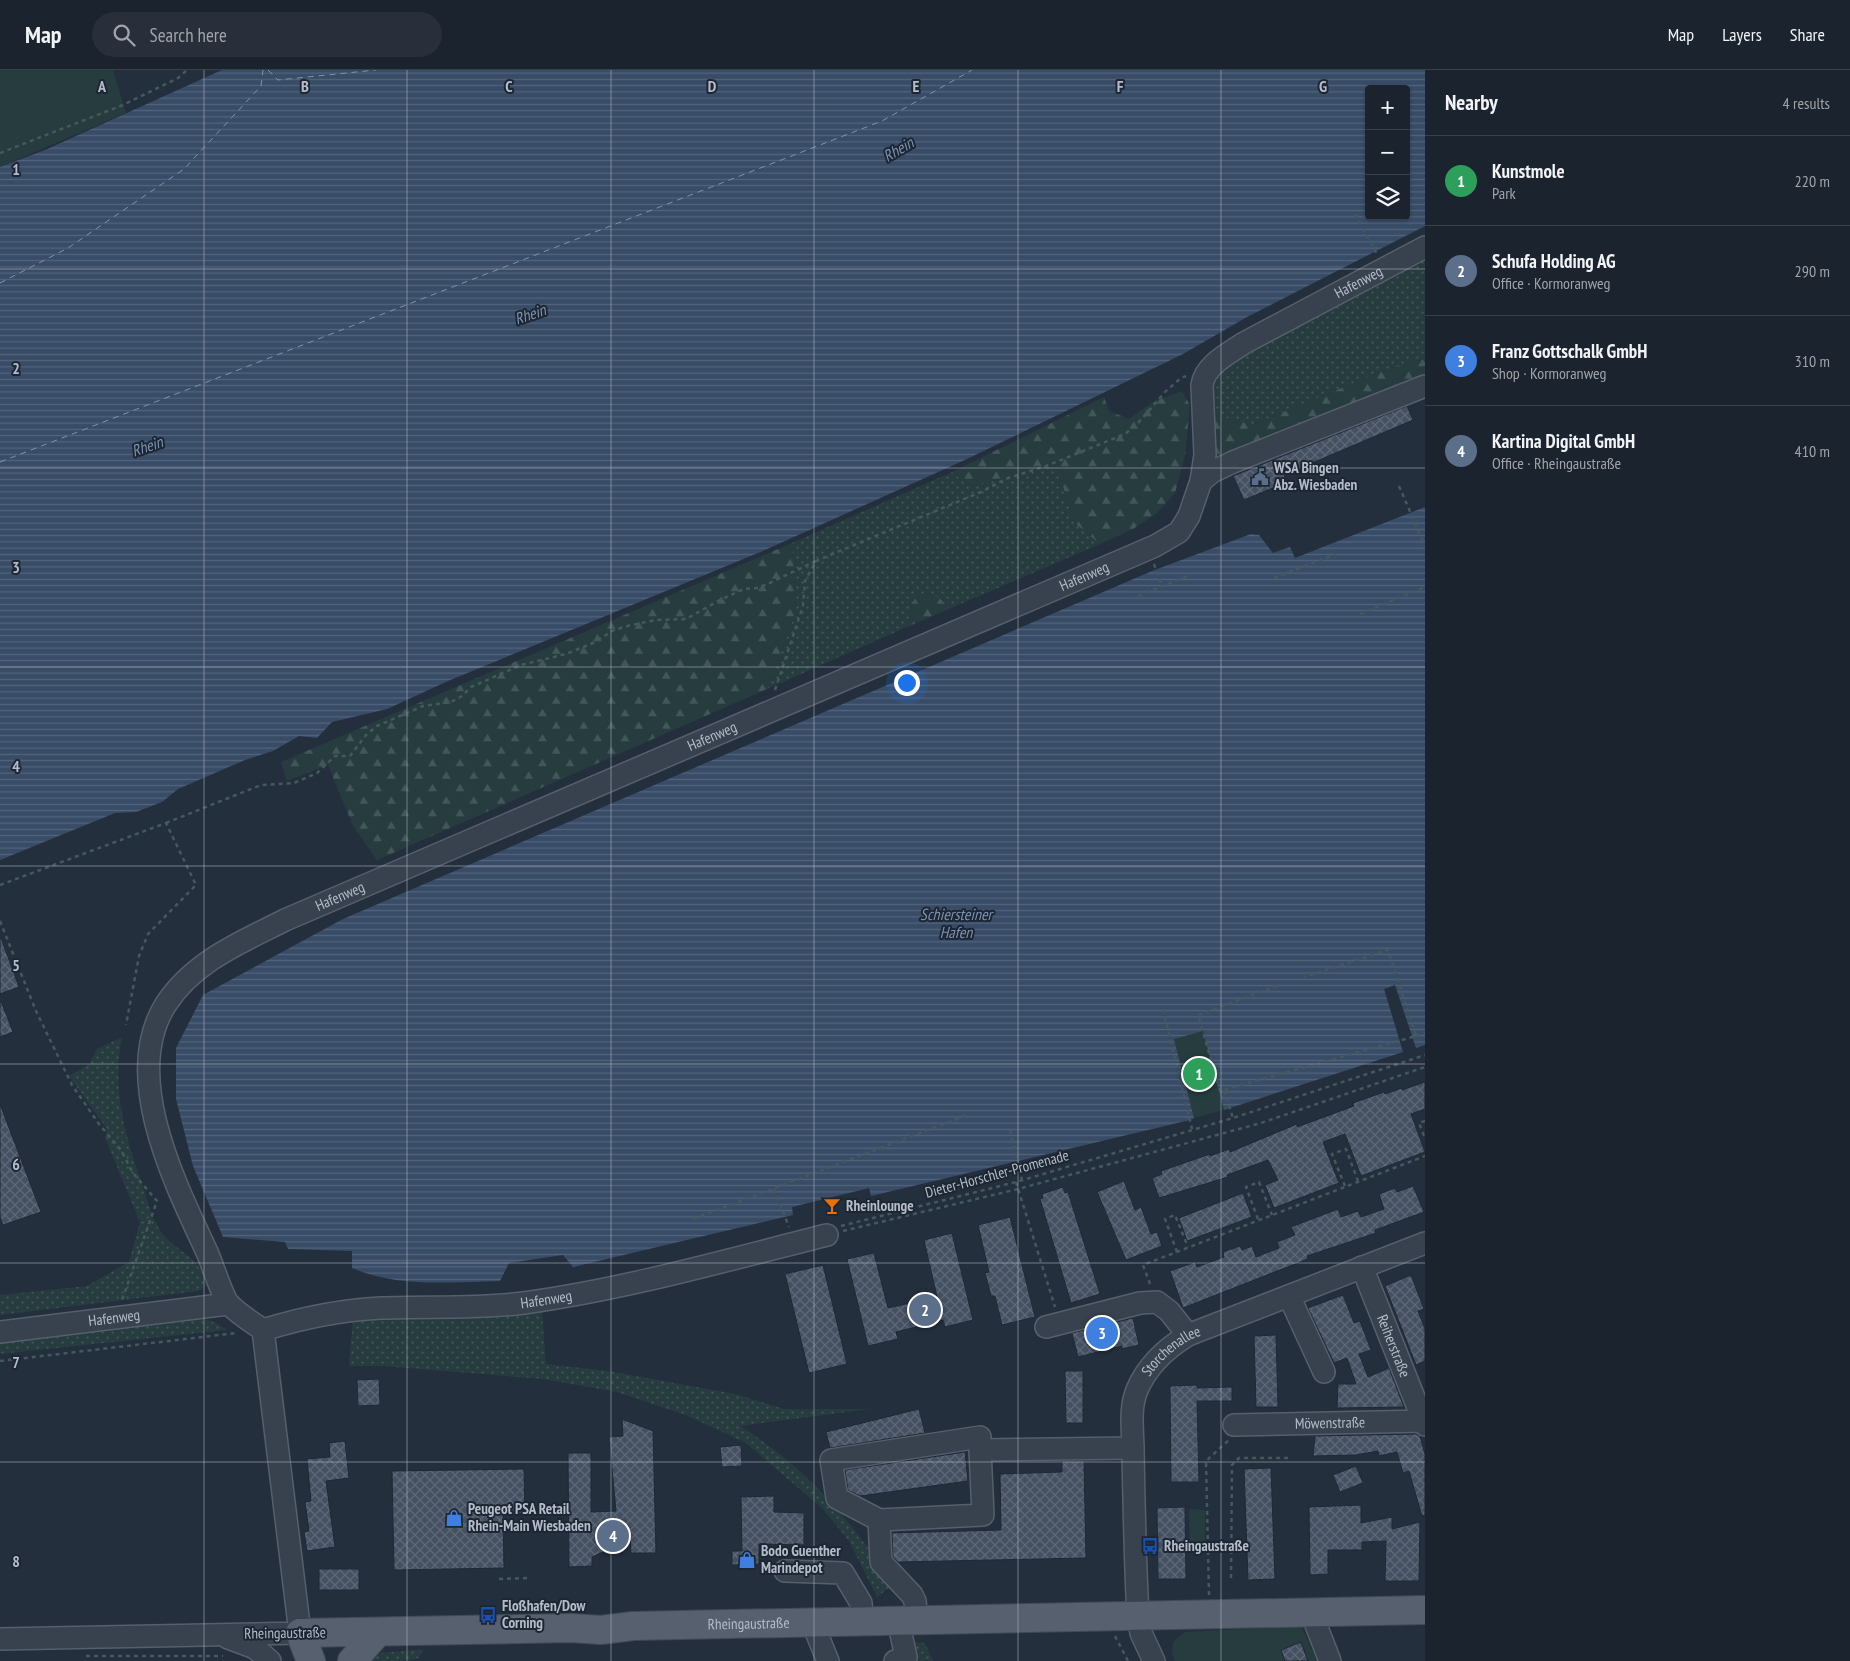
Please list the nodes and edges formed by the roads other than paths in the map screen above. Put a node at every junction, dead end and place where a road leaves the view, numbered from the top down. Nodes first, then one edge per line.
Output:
1 (1425, 247) edge
2 (1425, 386) edge
3 (1201, 481) junction
4 (827, 1235) road end
5 (1425, 1243) edge
6 (1362, 1267) junction
7 (1289, 1296) junction
8 (228, 1304) junction
9 (1046, 1327) dead end
10 (263, 1330) junction
11 (0, 1332) edge
12 (1188, 1335) junction
13 (1324, 1372) dead end
14 (1425, 1422) edge
15 (1234, 1425) road end
16 (980, 1437) dead end
17 (1133, 1448) junction
18 (879, 1520) junction
19 (785, 1571) dead end
20 (1425, 1610) edge
21 (1315, 1612) junction
22 (1138, 1616) junction
23 (908, 1620) junction
24 (863, 1621) junction
25 (812, 1622) junction
26 (378, 1632) junction
27 (300, 1633) junction
28 (216, 1634) junction
29 (0, 1639) edge
30 (270, 1661) edge
31 (293, 1661) edge
32 (312, 1661) edge
33 (352, 1661) edge
34 (828, 1661) edge
35 (895, 1661) edge
36 (1154, 1661) edge
37 (1330, 1661) edge

1 - 3 street, Hafenweg
2 - 3 street
3 - 8 street, Hafenweg
4 - 10 street, Hafenweg
5 - 6 street, Storchenallee
6 - 7 street, Storchenallee
6 - 14 street, Reiherstraße
7 - 12 street, Storchenallee
7 - 13 street
8 - 10 street, Hafenweg
8 - 11 street, Hafenweg
9 - 12 street
10 - 27 street
12 - 17 street, Storchenallee
14 - 15 street, Möwenstraße
16 - 18 street
17 - 18 street
17 - 22 street, Storchenallee
18 - 23 street
19 - 24 street
20 - 21 main road, Rheingaustraße
21 - 22 main road, Rheingaustraße
21 - 37 street
22 - 23 main road, Rheingaustraße
22 - 36 street, Storchenallee
23 - 24 main road, Rheingaustraße
23 - 35 street
24 - 25 main road, Rheingaustraße
25 - 26 main road, Rheingaustraße
25 - 34 street
26 - 27 main road, Rheingaustraße
26 - 33 main road
27 - 28 street, Rheingaustraße
27 - 31 main road
27 - 32 main road
28 - 29 street, Rheingaustraße
28 - 30 street

